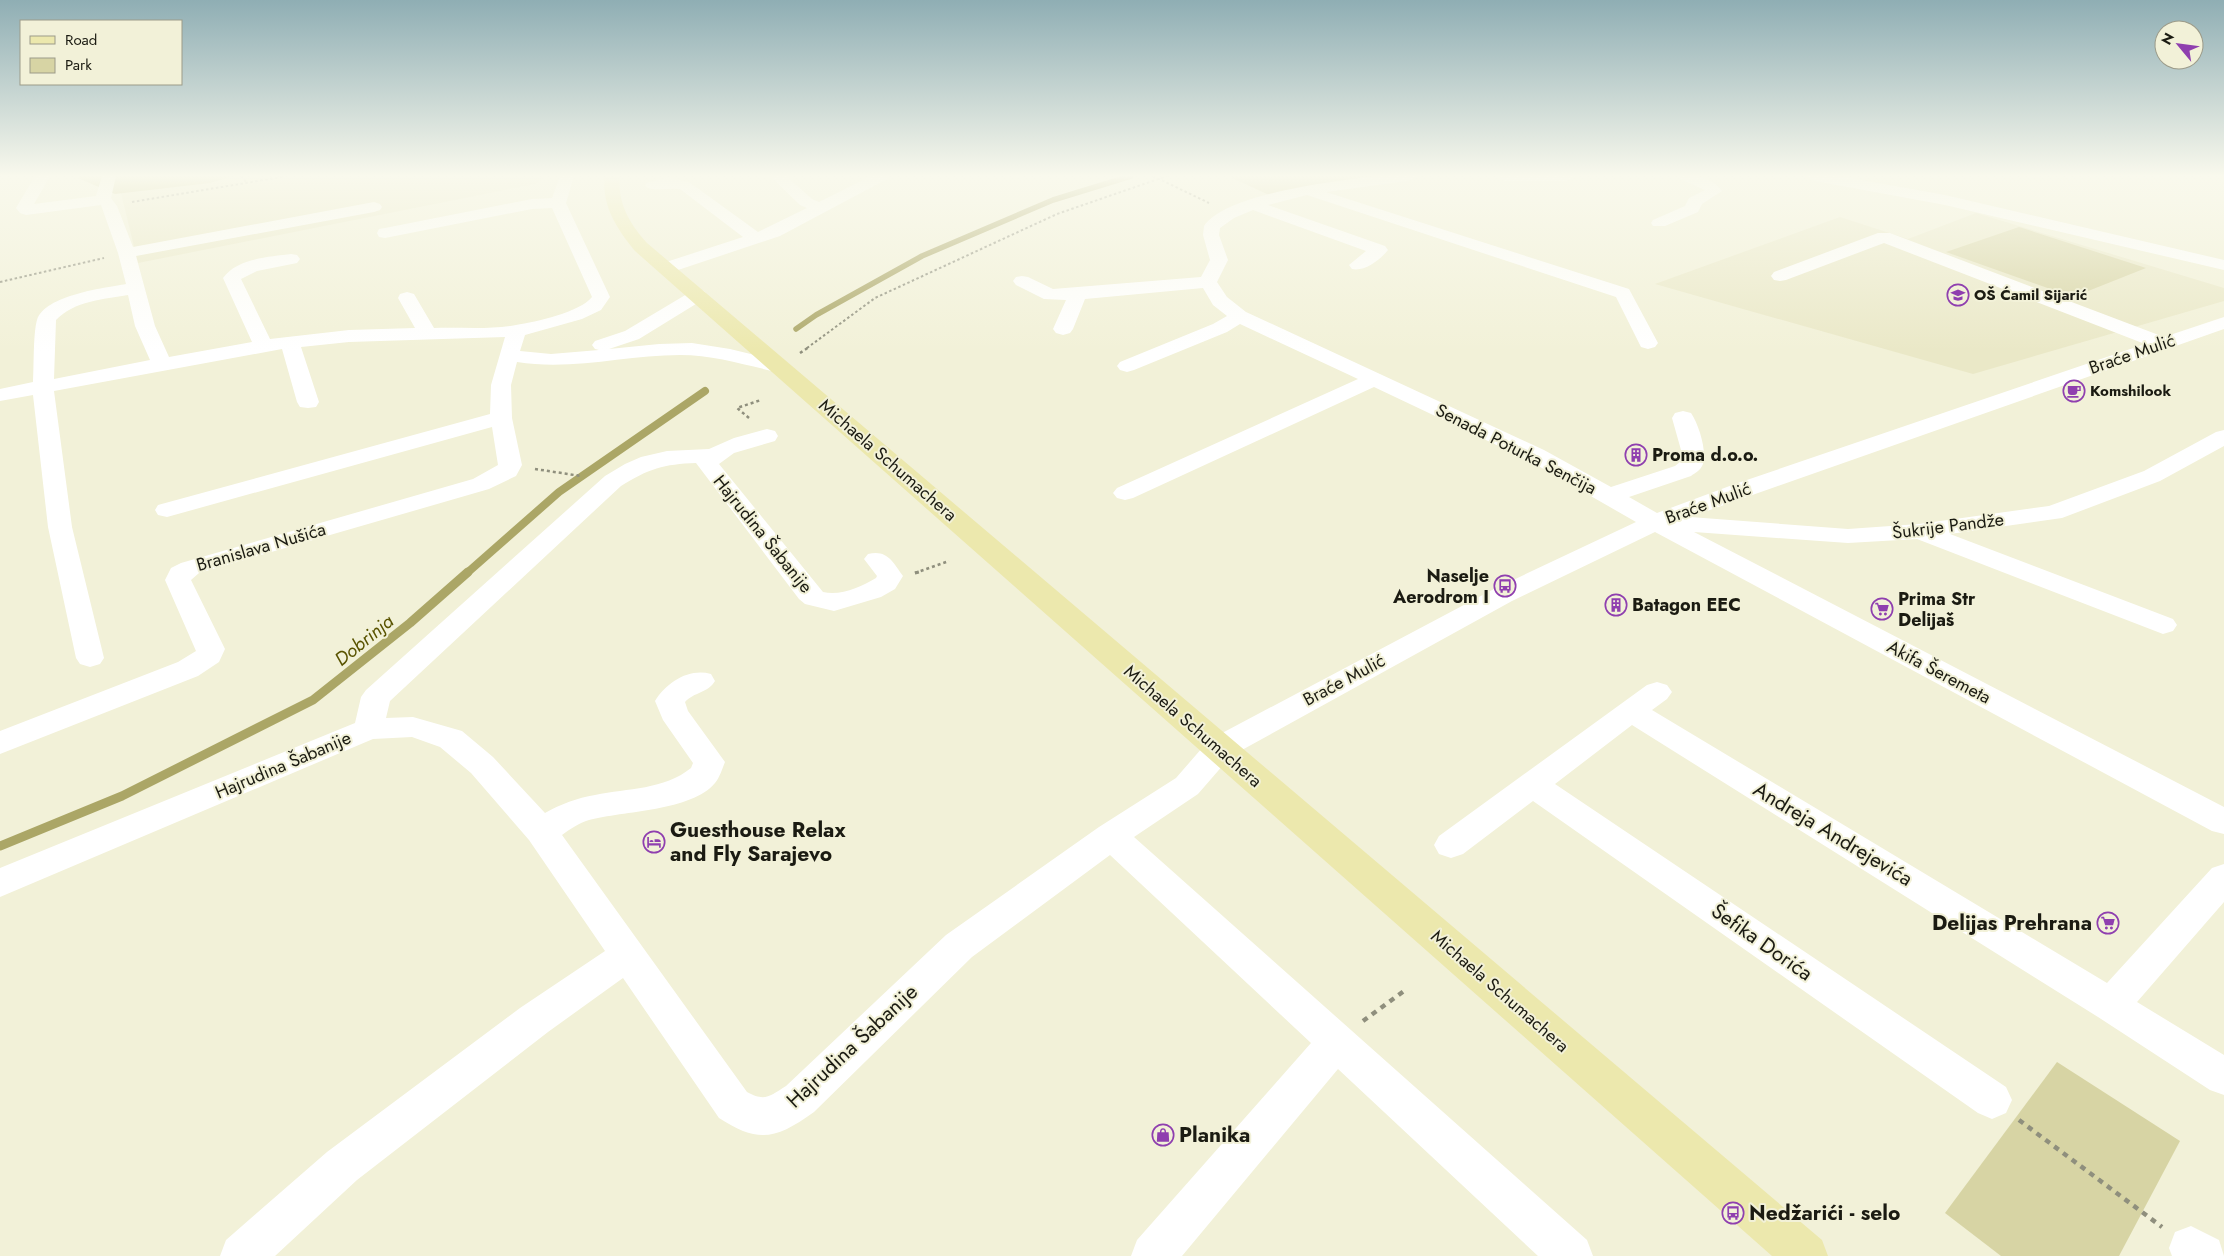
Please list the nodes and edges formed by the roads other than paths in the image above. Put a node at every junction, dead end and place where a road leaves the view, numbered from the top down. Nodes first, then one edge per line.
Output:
1 (119, 235) edge
2 (226, 235) edge
3 (573, 235) edge
4 (631, 235) edge
5 (751, 235) edge
6 (766, 235) edge
7 (1211, 235) edge
8 (1336, 235) edge
9 (1443, 235) edge
10 (2094, 235) edge
11 (756, 238) junction
12 (127, 253) junction
13 (291, 259) dead end
14 (1358, 265) dead end
15 (2224, 265) edge
16 (666, 268) junction
17 (1780, 276) dead end
18 (1022, 281) dead end
19 (1208, 282) junction
20 (136, 288) junction
21 (1078, 294) junction
22 (698, 295) junction
23 (407, 298) dead end
24 (1239, 316) junction
25 (2224, 322) edge
26 (1063, 329) dead end
27 (516, 331) junction
28 (428, 333) junction
29 (290, 342) junction
30 (1648, 343) dead end
31 (2164, 344) junction
32 (264, 346) junction
33 (565, 353) junction
34 (509, 355) junction
35 (162, 365) junction
36 (1127, 366) dead end
37 (781, 367) junction
38 (1375, 379) junction
39 (44, 387) junction
40 (501, 394) junction
41 (0, 395) edge
42 (308, 402) dead end
43 (502, 418) junction
44 (1683, 418) dead end
45 (767, 436) road end
46 (2224, 436) edge
47 (713, 456) junction
48 (1124, 492) dead end
49 (1610, 496) junction
50 (167, 510) dead end
51 (1655, 522) junction
52 (1919, 531) junction
53 (877, 559) dead end
54 (2163, 625) dead end
55 (90, 658) dead end
56 (701, 681) dead end
57 (1657, 692) dead end
58 (1631, 711) junction
59 (369, 729) junction
60 (0, 743) edge
61 (1220, 748) junction
62 (1532, 784) junction
63 (2224, 822) edge
64 (541, 831) junction
65 (1111, 836) junction
66 (1451, 845) dead end
67 (2224, 878) edge
68 (0, 883) edge
69 (628, 955) junction
70 (2112, 1005) junction
71 (1337, 1041) junction
72 (2224, 1077) edge
73 (1992, 1100) road end
74 (242, 1256) edge
75 (1153, 1256) edge
76 (1571, 1256) edge
77 (1806, 1256) edge

1 - 12 street
2 - 12 street
3 - 27 street
4 - 16 main road, Michaela Schumachera
5 - 11 street
6 - 11 street
7 - 19 street
8 - 14 street
9 - 30 street
10 - 15 street
11 - 16 street
12 - 20 street
13 - 32 street
16 - 22 main road, Michaela Schumachera
17 - 31 street
18 - 21 street
19 - 21 street
19 - 24 street, Senada Poturka Senčija
20 - 35 street
20 - 39 street
21 - 26 street
22 - 33 street
22 - 37 main road, Michaela Schumachera
23 - 28 street
24 - 36 street
24 - 38 street, Senada Poturka Senčija
25 - 31 street, Braće Mulić
27 - 28 street
27 - 33 street
27 - 34 street
28 - 29 street
29 - 32 street
29 - 42 street
31 - 51 street, Braće Mulić
32 - 35 street
33 - 34 street
33 - 37 street
33 - 40 street
34 - 40 street
35 - 39 street
37 - 61 main road, Michaela Schumachera
38 - 48 street
38 - 49 street, Senada Poturka Senčija
39 - 41 street
39 - 55 street
40 - 43 street
43 - 50 street
43 - 60 street, Branislava Nušića
44 - 49 street
45 - 47 street, Hajrudina Šabanije
46 - 52 street, Šukrije Pandže
47 - 53 street, Hajrudina Šabanije
47 - 59 street
49 - 51 street, Senada Poturka Senčija
51 - 52 street, Šukrije Pandže
51 - 61 street, Braće Mulić
51 - 63 street, Akifa Šeremeta
52 - 54 street
56 - 64 street
57 - 58 street
58 - 62 street
58 - 70 street, Andreja Andrejevića
59 - 64 street, Hajrudina Šabanije
59 - 68 street, Hajrudina Šabanije
61 - 65 street, Hajrudina Šabanije
61 - 77 main road, Michaela Schumachera
62 - 66 street
62 - 73 street, Šefika Dorića
64 - 69 street, Hajrudina Šabanije
65 - 69 street, Hajrudina Šabanije
65 - 71 street
67 - 70 street
69 - 74 street
70 - 72 street, Andreja Andrejevića
71 - 75 street
71 - 76 street

